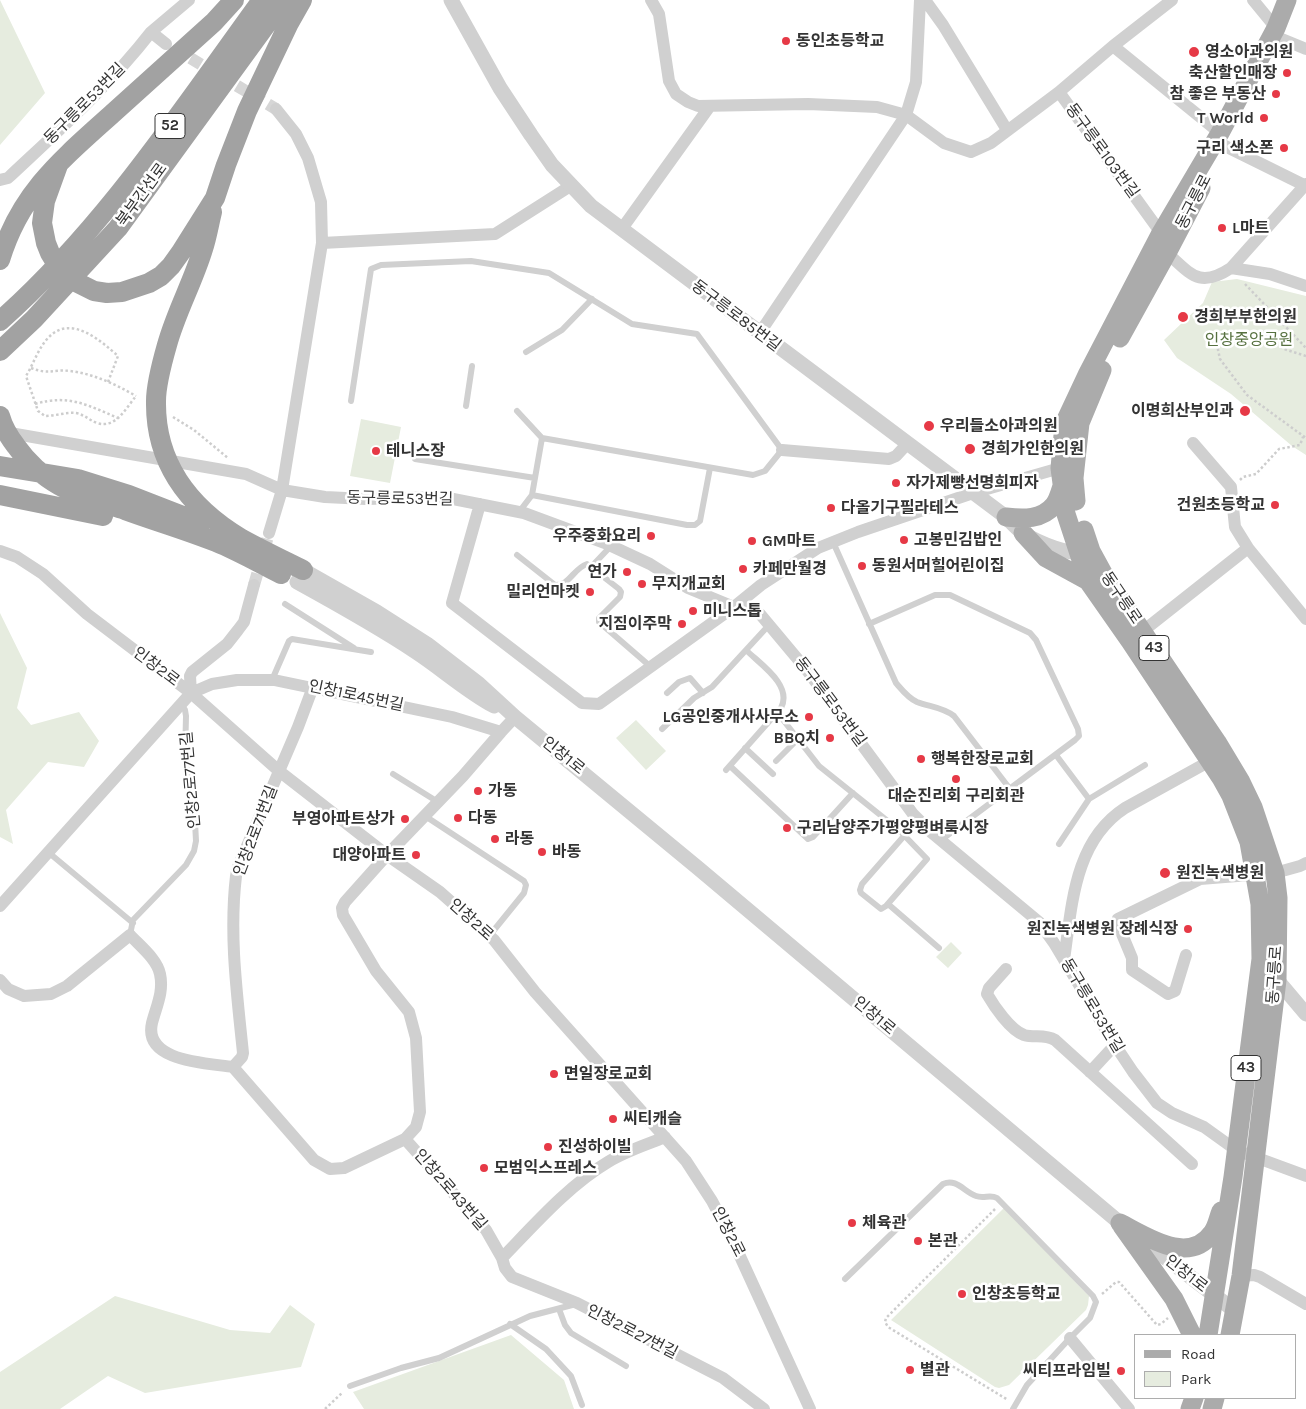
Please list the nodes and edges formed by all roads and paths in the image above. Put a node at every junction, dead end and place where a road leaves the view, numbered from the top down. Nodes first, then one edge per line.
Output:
1 (189, 0) edge
2 (234, 0) edge
3 (262, 0) edge
4 (284, 0) edge
5 (302, 0) edge
6 (451, 0) edge
7 (651, 0) edge
8 (920, 0) edge
9 (925, 0) edge
10 (1172, 0) edge
11 (1253, 0) edge
12 (1287, 0) edge
13 (1299, 0) edge
14 (151, 32) junction
15 (1276, 34) junction
16 (166, 44) tunnel mouth
17 (1113, 46) junction
18 (1306, 49) edge
19 (1059, 92) junction
20 (710, 106) junction
21 (276, 109) tunnel mouth
22 (906, 115) junction
23 (1007, 130) junction
24 (1222, 139) junction
25 (58, 164) junction
26 (0, 180) edge
27 (1306, 185) edge
28 (572, 186) junction
29 (216, 198) junction
30 (621, 230) junction
31 (1161, 233) junction
32 (322, 243) junction
33 (1167, 253) junction
34 (0, 260) edge
35 (1230, 268) junction
36 (1306, 286) edge
37 (592, 299) junction
38 (0, 321) edge
39 (760, 334) junction
40 (1306, 348) edge
41 (0, 350) edge
42 (526, 352) dead end
43 (1306, 356) edge
44 (472, 366) dead end
45 (31, 368) junction
46 (108, 382) junction
47 (136, 396) junction
48 (141, 399) dead end
49 (351, 401) dead end
50 (35, 404) junction
51 (466, 406) dead end
52 (517, 411) dead end
53 (0, 416) edge
54 (171, 416) dead end
55 (118, 418) junction
56 (0, 431) edge
57 (1305, 437) edge
58 (542, 438) junction
59 (1193, 442) dead end
60 (908, 443) junction
61 (782, 450) junction
62 (415, 459) dead end
63 (0, 466) edge
64 (710, 468) junction
65 (246, 474) junction
66 (1061, 477) junction
67 (535, 478) junction
68 (1231, 487) junction
69 (282, 490) junction
70 (973, 492) junction
71 (0, 495) edge
72 (532, 495) junction
73 (480, 504) junction
74 (519, 512) junction
75 (1006, 517) junction
76 (269, 533) tunnel mouth
77 (1023, 533) junction
78 (242, 539) junction
79 (216, 542) junction
80 (833, 542) junction
81 (611, 546) junction
82 (1248, 548) junction
83 (0, 551) edge
84 (1085, 552) junction
85 (517, 555) dead end
86 (592, 566) junction
87 (300, 576) junction
88 (1088, 581) junction
89 (254, 585) tunnel mouth
90 (285, 604) dead end
91 (734, 607) junction
92 (1306, 619) edge
93 (869, 624) junction
94 (769, 625) junction
95 (1143, 630) junction
96 (357, 650) junction
97 (746, 650) junction
98 (370, 652) dead end
99 (651, 667) junction
100 (272, 680) junction
101 (313, 687) junction
102 (190, 693) junction
103 (667, 693) dead end
104 (703, 693) junction
105 (181, 704) junction
106 (777, 712) junction
107 (515, 717) junction
108 (662, 729) dead end
109 (501, 732) junction
110 (798, 738) junction
111 (745, 748) junction
112 (1056, 755) junction
113 (1210, 761) junction
114 (776, 762) dead end
115 (1145, 765) dead end
116 (279, 771) junction
117 (394, 774) dead end
118 (773, 774) dead end
119 (1010, 789) junction
120 (853, 793) junction
121 (1089, 799) junction
122 (438, 802) junction
123 (425, 816) junction
124 (904, 836) junction
125 (940, 840) junction
126 (1059, 844) dead end
127 (48, 852) junction
128 (387, 855) junction
129 (1306, 863) edge
130 (1275, 873) junction
131 (1256, 874) junction
132 (888, 904) junction
133 (0, 906) edge
134 (131, 929) junction
135 (490, 935) junction
136 (938, 948) dead end
137 (1186, 955) dead end
138 (1261, 959) junction
139 (1064, 960) junction
140 (1006, 969) dead end
141 (0, 980) edge
142 (1277, 980) junction
143 (1306, 1014) edge
144 (1115, 1045) junction
145 (233, 1067) junction
146 (1090, 1072) junction
147 (665, 1137) junction
148 (405, 1139) junction
149 (1236, 1150) junction
150 (1256, 1156) junction
151 (1192, 1164) dead end
152 (1306, 1176) edge
153 (1233, 1177) junction
154 (1002, 1202) junction
155 (1120, 1223) junction
156 (502, 1258) junction
157 (1241, 1276) junction
158 (845, 1279) dead end
159 (1214, 1296) junction
160 (1096, 1300) junction
161 (577, 1303) junction
162 (1306, 1304) edge
163 (559, 1309) junction
164 (1235, 1311) junction
165 (1170, 1315) dead end
166 (510, 1324) junction
167 (1192, 1334) edge
168 (1208, 1334) edge
169 (1230, 1334) edge
170 (1070, 1338) junction
171 (626, 1366) dead end
172 (350, 1386) joint
173 (582, 1405) dead end
174 (1014, 1407) edge
175 (325, 1409) edge
176 (764, 1409) edge
177 (809, 1409) edge
178 (1129, 1409) edge

1 - 14 street, 동구릉로53번길
2 - 25 highway
3 - 38 highway, 북부간선로 / 52
4 - 41 highway, 북부간선로 / 52
5 - 29 highway
6 - 28 street, 동구릉로85번길
7 - 20 street
8 - 22 street
9 - 23 street
10 - 17 street
11 - 15 street
12 - 15 main road, 동구릉로 / 43
13 - 15 main road, 동구릉로 / 43
14 - 16 street
14 - 26 street, 동구릉로53번길
15 - 18 street
15 - 24 main road, 동구릉로 / 43
17 - 19 street
17 - 24 street
19 - 23 street, 동구릉로103번길
19 - 31 street, 동구릉로103번길
20 - 22 street
20 - 30 street
21 - 32 street
22 - 23 street, 동구릉로103번길
22 - 39 street
24 - 27 street
24 - 31 main road, 동구릉로 / 43
24 - 33 main road, 동구릉로 / 43
25 - 29 highway
25 - 34 highway
27 - 35 street
28 - 30 street, 동구릉로85번길
28 - 32 street
29 - 78 highway
30 - 39 street, 동구릉로85번길
31 - 66 main road, 동구릉로 / 43
32 - 69 street
33 - 35 street
33 - 84 main road, 동구릉로 / 43
35 - 36 street
35 - 40 path
37 - 42 lane
37 - 49 lane
37 - 61 lane
39 - 60 street, 동구릉로85번길
43 - 57 path
44 - 51 lane
45 - 46 path
45 - 46 path
45 - 50 path
46 - 47 path
47 - 48 path
47 - 55 path
50 - 55 path
50 - 55 path
52 - 58 lane
53 - 79 highway
54 - 65 path
56 - 65 street, 동구릉로53번길
57 - 68 path
58 - 64 lane
58 - 67 lane
59 - 68 street
60 - 61 street
60 - 70 street, 동구릉로85번길
61 - 64 lane
62 - 67 lane
63 - 78 highway
64 - 72 lane
65 - 69 street, 동구릉로53번길
66 - 70 street
66 - 75 main road
66 - 84 main road, 동구릉로 / 43
67 - 72 lane
68 - 82 street
69 - 73 street, 동구릉로53번길
69 - 76 street
70 - 75 street, 동구릉로85번길
70 - 80 street
71 - 79 highway
72 - 74 lane
73 - 74 street, 동구릉로53번길
73 - 99 street
74 - 81 street, 동구릉로53번길
75 - 77 street, 동구릉로85번길
77 - 84 street, 동구릉로85번길
77 - 88 main road
78 - 87 highway
79 - 87 highway
80 - 91 street
80 - 93 lane
81 - 86 lane
81 - 91 street, 동구릉로53번길
82 - 92 street
82 - 95 street
83 - 102 street, 인창2로
84 - 88 main road, 동구릉로 / 43
84 - 95 main road, 동구릉로 / 43
85 - 86 lane
86 - 99 lane
87 - 107 street, 인창1로
88 - 113 main road, 동구릉로 / 43
89 - 102 street
90 - 96 lane
91 - 94 street, 동구릉로53번길
91 - 99 street
93 - 112 lane
93 - 119 lane
94 - 97 lane
94 - 125 street, 동구릉로53번길
95 - 130 main road, 동구릉로 / 43
96 - 98 lane
96 - 100 lane
97 - 104 lane
97 - 106 lane
100 - 101 street, 인창1로45번길
100 - 102 street, 인창1로45번길
101 - 109 street, 인창1로45번길
101 - 116 street, 인창2로71번길
102 - 105 street, 인창2로77번길
102 - 116 street, 인창2로
103 - 104 lane
104 - 108 lane
105 - 127 street, 인창2로77번길
105 - 134 lane, 인창2로77번길
106 - 110 lane
106 - 111 lane
107 - 109 street
107 - 155 street, 인창1로
109 - 122 street
110 - 114 lane
110 - 120 lane
111 - 118 lane
111 - 120 lane
112 - 119 lane
112 - 121 lane
113 - 131 main road, 동구릉로 / 43
113 - 139 street
115 - 121 lane
116 - 128 street, 인창2로
116 - 145 street, 인창2로71번길
117 - 122 lane
119 - 125 lane
120 - 124 lane
121 - 126 lane
122 - 123 street
123 - 128 street
123 - 135 lane
124 - 132 lane
124 - 132 lane
125 - 139 street, 동구릉로53번길
127 - 133 street, 인창2로77번길
127 - 134 lane
128 - 135 street, 인창2로
128 - 148 street
129 - 130 street
130 - 131 street
130 - 142 main road, 동구릉로 / 43
131 - 137 street
131 - 138 main road, 동구릉로 / 43
132 - 136 lane
134 - 141 street, 인창2로77번길
134 - 145 street
135 - 147 street, 인창2로
138 - 142 street
138 - 149 main road, 동구릉로 / 43
139 - 144 street, 동구릉로53번길
140 - 146 street
142 - 143 street
142 - 150 main road, 동구릉로 / 43
144 - 146 street
144 - 149 street, 동구릉로53번길
145 - 148 street, 인창2로43번길
146 - 151 street
147 - 156 street
147 - 177 street, 인창2로
148 - 156 street, 인창2로43번길
149 - 150 street, 동구릉로53번길
149 - 153 main road, 동구릉로 / 43
150 - 152 street, 동구릉로53번길
150 - 157 main road, 동구릉로 / 43
153 - 155 main road
153 - 159 main road, 동구릉로
154 - 158 lane
154 - 160 lane
154 - 174 path
155 - 159 street, 인창1로
155 - 167 main road
156 - 161 street, 인창2로27번길
157 - 162 street
157 - 164 main road, 동구릉로 / 43
159 - 164 street, 인창1로
159 - 168 main road, 동구릉로
160 - 165 path
160 - 170 lane
161 - 163 lane
161 - 176 street, 인창2로27번길
163 - 166 lane
163 - 171 lane
164 - 169 main road, 동구릉로 / 43
166 - 172 lane
166 - 173 lane
170 - 174 lane
170 - 178 street
172 - 175 path

